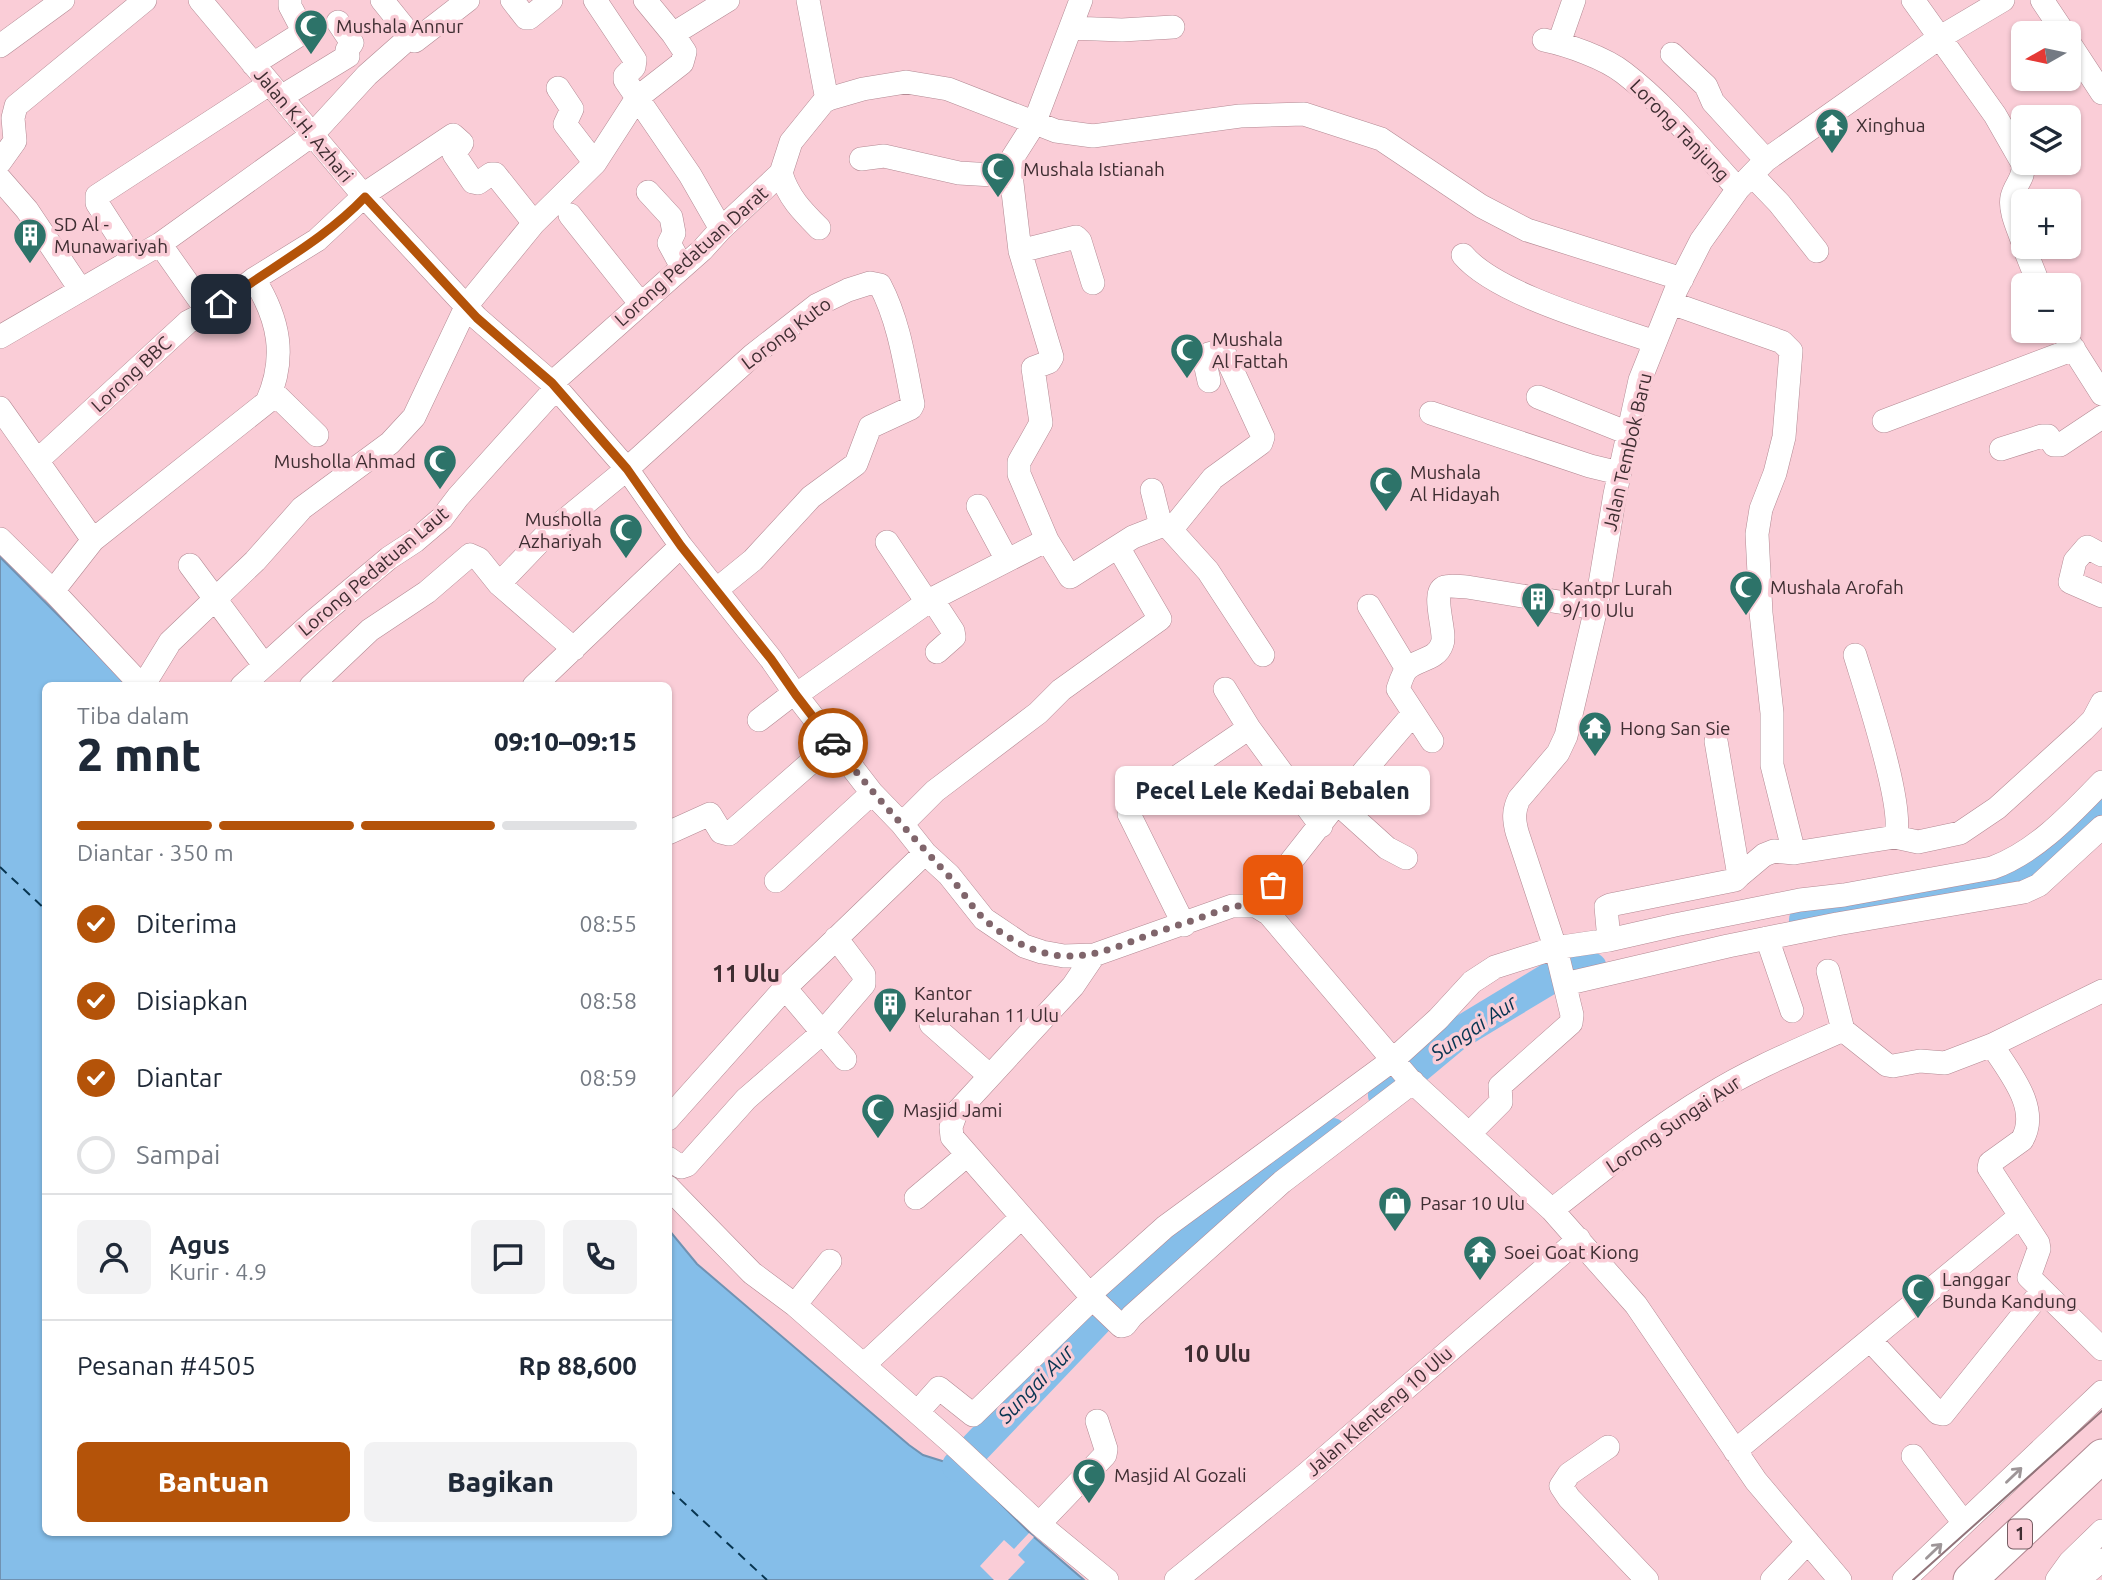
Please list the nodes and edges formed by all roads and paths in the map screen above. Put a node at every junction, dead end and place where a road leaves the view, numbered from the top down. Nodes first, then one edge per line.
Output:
1 (63, 0) edge
2 (145, 0) edge
3 (200, 0) edge
4 (290, 0) edge
5 (382, 0) edge
6 (468, 0) edge
7 (512, 0) edge
8 (551, 0) edge
9 (645, 0) edge
10 (728, 0) edge
11 (808, 0) edge
12 (1081, 0) edge
13 (1574, 0) edge
14 (1913, 0) edge
15 (2003, 0) edge
16 (2042, 0) edge
17 (599, 1) edge
18 (2056, 21) edge
19 (338, 22) dead end
20 (1173, 27) dead end
21 (1071, 28) junction
22 (673, 34) junction
23 (410, 37) junction
24 (1939, 38) junction
25 (0, 46) edge
26 (1672, 54) dead end
27 (2081, 61) edge
28 (253, 64) junction
29 (558, 88) dead end
30 (275, 90) junction
31 (2102, 93) edge
32 (637, 98) junction
33 (827, 100) junction
34 (1032, 123) junction
35 (307, 129) junction
36 (861, 159) dead end
37 (0, 162) edge
38 (595, 163) junction
39 (781, 173) junction
40 (1752, 175) junction
41 (1010, 176) junction
42 (0, 179) edge
43 (2015, 189) edge
44 (648, 192) dead end
45 (364, 196) junction
46 (570, 215) dead end
47 (534, 223) junction
48 (819, 228) dead end
49 (721, 229) junction
50 (160, 244) junction
51 (1020, 251) junction
52 (1817, 251) dead end
53 (1464, 255) dead end
54 (133, 259) junction
55 (682, 267) junction
56 (254, 279) junction
57 (1682, 279) junction
58 (1093, 283) dead end
59 (80, 289) junction
60 (640, 303) junction
61 (1671, 303) junction
62 (467, 305) junction
63 (208, 312) junction
64 (0, 337) edge
65 (1655, 342) junction
66 (2061, 343) edge
67 (2070, 343) edge
68 (1209, 381) dead end
69 (554, 386) junction
70 (272, 391) junction
71 (2102, 394) edge
72 (1538, 397) dead end
73 (0, 408) edge
74 (1431, 413) dead end
75 (2102, 417) edge
76 (1884, 421) dead end
77 (1628, 433) junction
78 (317, 435) dead end
79 (2001, 449) dead end
80 (38, 460) junction
81 (627, 469) junction
82 (1606, 470) junction
83 (1152, 490) dead end
84 (978, 506) dead end
85 (1166, 528) junction
86 (0, 539) edge
87 (93, 540) junction
88 (1047, 540) junction
89 (887, 542) dead end
90 (681, 546) junction
91 (1118, 547) junction
92 (2102, 555) edge
93 (243, 556) dead end
94 (1007, 560) junction
95 (190, 565) dead end
96 (499, 584) junction
97 (716, 590) junction
98 (53, 591) junction
99 (212, 594) junction
100 (2102, 596) edge
101 (930, 600) junction
102 (1369, 606) dead end
103 (1591, 607) junction
104 (166, 632) dead end
105 (573, 649) junction
106 (937, 652) dead end
107 (1855, 654) dead end
108 (1263, 655) dead end
109 (264, 665) junction
110 (1407, 669) junction
111 (139, 682) edge
112 (145, 682) edge
113 (246, 682) edge
114 (315, 682) edge
115 (538, 682) edge
116 (1225, 689) dead end
117 (795, 694) junction
118 (2102, 703) edge
119 (1413, 714) junction
120 (759, 720) dead end
121 (1249, 728) junction
122 (1432, 741) dead end
123 (1716, 741) dead end
124 (833, 743) junction
125 (2102, 782) edge
126 (872, 793) junction
127 (1337, 803) junction
128 (902, 824) junction
129 (1321, 826) junction
130 (2102, 827) edge
131 (672, 831) edge
132 (1895, 837) junction
133 (925, 853) junction
134 (1794, 853) junction
135 (1406, 858) dead end
136 (2030, 872) junction
137 (1739, 876) junction
138 (776, 881) dead end
139 (1256, 906) junction
140 (1184, 925) junction
141 (836, 937) junction
142 (1767, 938) junction
143 (1609, 940) junction
144 (1556, 950) junction
145 (1094, 955) junction
146 (1828, 971) dead end
147 (1565, 982) junction
148 (785, 988) junction
149 (2102, 991) edge
150 (1792, 1011) dead end
151 (931, 1024) dead end
152 (818, 1028) junction
153 (1843, 1030) junction
154 (1992, 1045) junction
155 (845, 1059) dead end
156 (1403, 1071) junction
157 (990, 1076) junction
158 (672, 1115) edge
159 (1470, 1133) junction
160 (967, 1155) junction
161 (672, 1161) edge
162 (1238, 1175) junction
163 (672, 1191) edge
164 (916, 1198) dead end
165 (1257, 1200) junction
166 (1552, 1210) junction
167 (1022, 1217) junction
168 (2019, 1217) junction
169 (1579, 1239) junction
170 (830, 1261) dead end
171 (2042, 1291) junction
172 (1093, 1298) junction
173 (795, 1305) junction
174 (1870, 1340) junction
175 (2102, 1349) edge
176 (868, 1361) dead end
177 (2102, 1391) edge
178 (922, 1407) dead end
179 (1097, 1421) dead end
180 (1608, 1447) dead end
181 (1735, 1451) junction
182 (1913, 1456) dead end
183 (2102, 1456) edge
184 (2085, 1490) edge
185 (1965, 1523) junction
186 (1039, 1524) junction
187 (2102, 1531) edge
188 (1808, 1542) junction
189 (2102, 1560) edge
190 (2074, 1576) edge
191 (1107, 1580) edge
192 (1176, 1580) edge
193 (1647, 1580) edge
194 (1772, 1580) edge
195 (1840, 1580) edge
196 (1904, 1580) edge
197 (1970, 1580) edge
198 (1997, 1580) edge

1 - 25 street
2 - 37 street
3 - 28 street, Jalan K.H. Azhari
4 - 28 street
5 - 23 street
6 - 23 street
7 - 8 street
9 - 22 street
10 - 22 street
11 - 33 street
12 - 21 street
13 - 40 street, Lorong Tanjung
14 - 24 street
15 - 24 street, Jalan Tembok Baru
16 - 18 street
17 - 32 street
19 - 30 street
20 - 21 street
21 - 34 street
22 - 32 street
23 - 35 street
24 - 40 street, Jalan Tembok Baru
24 - 43 street
26 - 40 street
27 - 31 street
28 - 30 street, Jalan K.H. Azhari
29 - 38 street
30 - 35 street, Jalan K.H. Azhari
30 - 54 street
32 - 38 street
32 - 49 street
33 - 34 street
33 - 39 street, Lorong Pedatuan Darat
34 - 41 street
34 - 57 street
35 - 45 street, Jalan K.H. Azhari
35 - 50 street
36 - 41 street
38 - 47 street
39 - 48 street
39 - 49 street, Lorong Pedatuan Darat
40 - 52 street
40 - 57 street, Jalan Tembok Baru
41 - 51 street
42 - 59 street
44 - 55 street
45 - 47 street, Lorong BBC
45 - 56 street, Lorong BBC
45 - 62 street, Jalan K.H. Azhari
46 - 60 street
47 - 62 street
49 - 55 street, Lorong Pedatuan Darat
50 - 54 street
50 - 63 street
51 - 58 street
51 - 88 street
53 - 65 street
54 - 59 street
55 - 60 street, Lorong Pedatuan Darat
56 - 63 street, Lorong BBC
56 - 70 street
57 - 61 street, Jalan Tembok Baru
59 - 64 street
60 - 69 street, Lorong Pedatuan Darat
61 - 65 street, Jalan Tembok Baru
61 - 134 street
62 - 69 street, Jalan K.H. Azhari
62 - 99 street
63 - 80 street, Lorong BBC
65 - 77 street, Jalan Tembok Baru
66 - 76 street
67 - 71 street
68 - 85 street
69 - 81 street, Jalan K.H. Azhari
69 - 109 street, Lorong Pedatuan Laut
70 - 78 street
70 - 87 street
72 - 77 street
73 - 80 street
74 - 82 street
75 - 79 street
77 - 82 street, Jalan Tembok Baru
80 - 87 street
81 - 90 street, Jalan K.H. Azhari
81 - 96 street
81 - 97 street, Lorong Kuto
82 - 103 street, Jalan Tembok Baru
83 - 85 street
84 - 94 street
85 - 91 street
85 - 108 street
86 - 98 street
87 - 98 street
88 - 91 street
88 - 94 street
89 - 101 street
90 - 97 street, Jalan K.H. Azhari
90 - 105 street
91 - 128 street
92 - 100 street
93 - 99 street
94 - 101 street
95 - 99 street
96 - 105 street
96 - 114 street
97 - 117 street, Jalan K.H. Azhari
98 - 111 street
99 - 104 street
99 - 109 street
99 - 112 street
101 - 106 street
101 - 117 street
102 - 110 street
103 - 110 street
103 - 144 street, Jalan Tembok Baru
105 - 115 street
107 - 132 street
109 - 113 street, Lorong Pedatuan Laut
110 - 119 street
116 - 121 street
117 - 120 street
117 - 124 street, Jalan K.H. Azhari
118 - 132 street
119 - 122 street
119 - 127 street
121 - 129 street
121 - 140 street
123 - 137 street
124 - 126 street, Jalan K.H. Azhari
124 - 131 street
125 - 136 street
126 - 128 street, Jalan K.H. Azhari
126 - 138 street
127 - 129 street
127 - 135 street
128 - 133 street, Jalan K.H. Azhari
129 - 139 street
130 - 136 street
132 - 134 street
133 - 141 street
133 - 145 street, Jalan K.H. Azhari
134 - 137 street
136 - 142 street
136 - 143 street
137 - 143 street
139 - 140 street, Jalan K.H. Azhari
139 - 156 street
140 - 145 street, Jalan K.H. Azhari
141 - 148 street
141 - 152 street
142 - 147 street
142 - 150 street
143 - 144 street
144 - 147 street
144 - 156 street
145 - 157 street
146 - 153 street
147 - 159 street
148 - 152 street
148 - 158 street
149 - 154 street
151 - 157 street
152 - 155 street
152 - 161 street
153 - 154 street
153 - 166 street, Lorong Sungai Aur
154 - 168 street
156 - 159 street
156 - 162 street
156 - 165 street
157 - 160 street
159 - 166 street
160 - 164 street
160 - 167 street
162 - 165 street
162 - 172 street
163 - 173 street
165 - 172 street
166 - 169 street
167 - 172 street
167 - 176 street
168 - 171 street
168 - 174 street
169 - 181 street
169 - 192 street, Jalan Klenteng 10 Ulu
170 - 173 street
171 - 174 street
171 - 175 street
172 - 178 street
173 - 186 street
174 - 181 street
185 -> 177 street
179 - 186 street
180 - 193 street
181 - 188 street
182 - 185 street
183 - 184 highway, 1
184 - 197 highway, 1
184 - 198 highway, 1
196 -> 185 street
186 - 191 street
187 - 190 street
188 - 194 street
188 - 195 street
189 - 190 street

